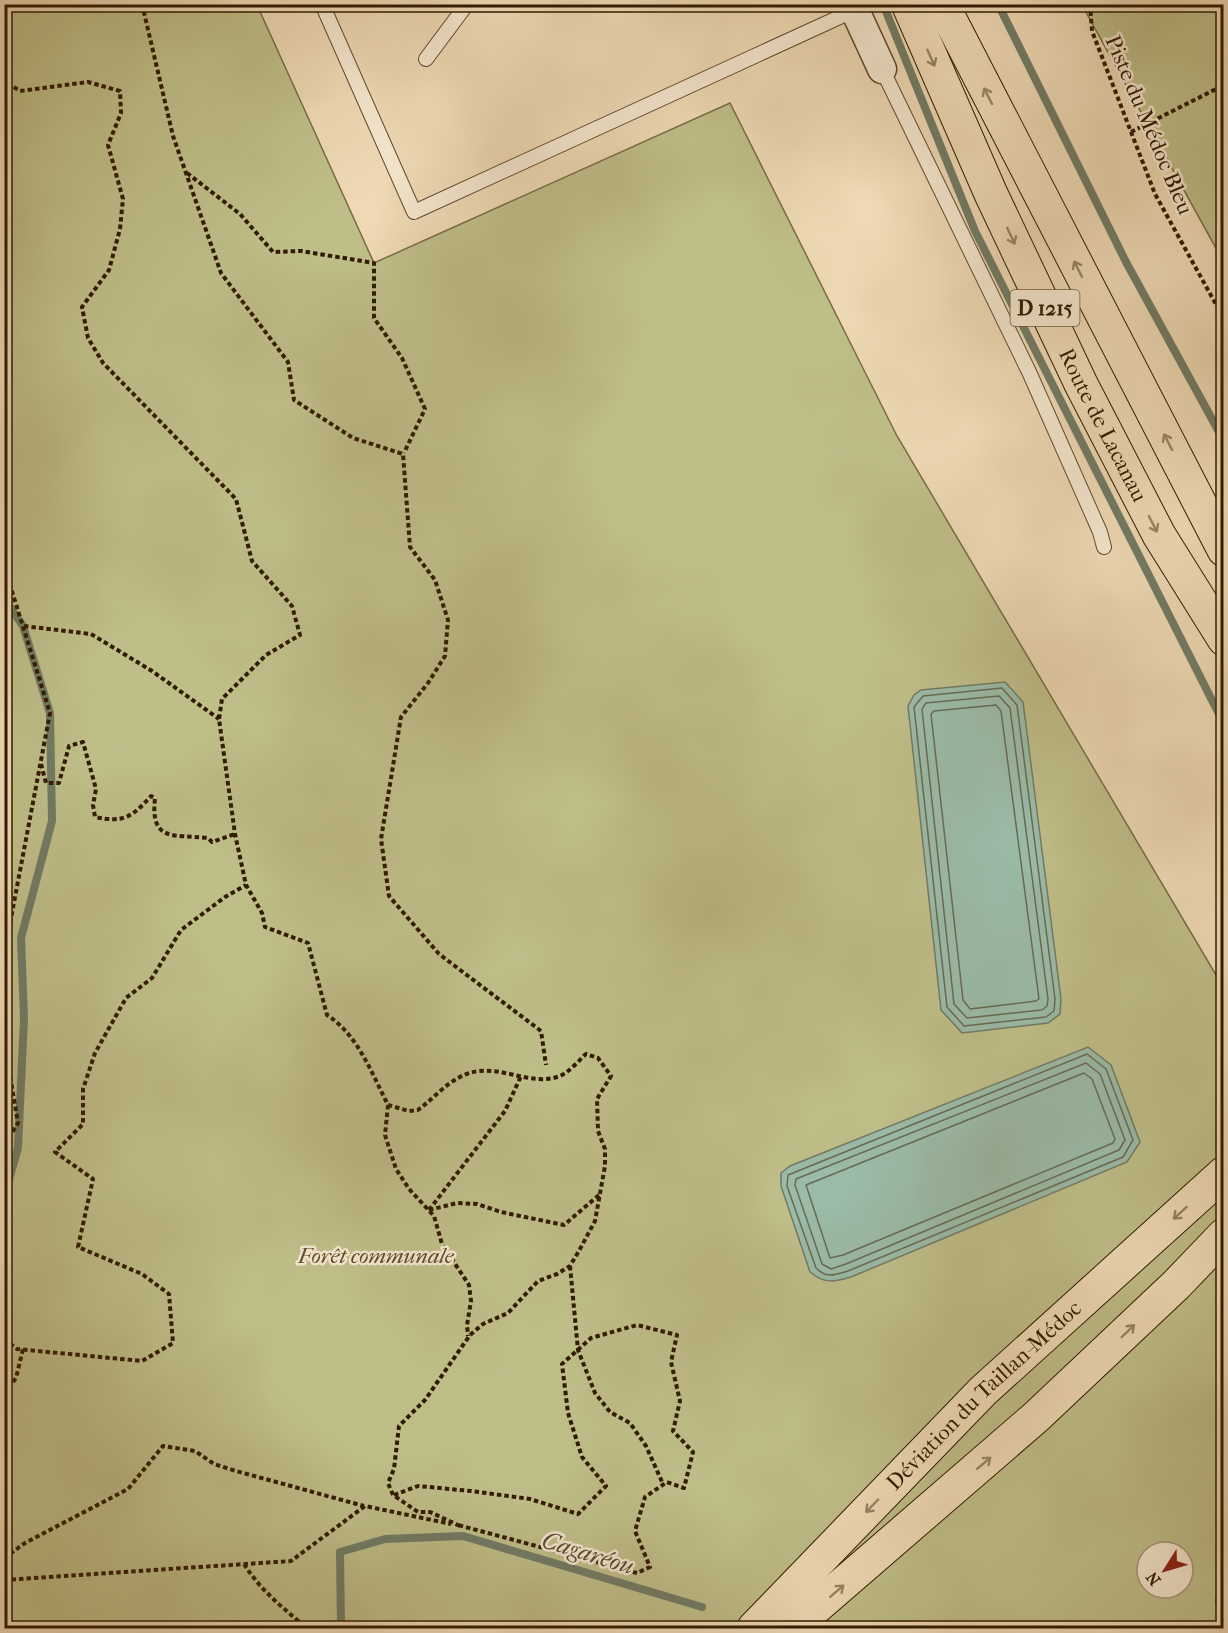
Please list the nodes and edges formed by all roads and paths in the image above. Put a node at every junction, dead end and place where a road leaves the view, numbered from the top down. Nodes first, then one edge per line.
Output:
1 (142, 4) edge
2 (322, 4) edge
3 (467, 4) edge
4 (908, 4) edge
5 (942, 4) edge
6 (1090, 4) edge
7 (853, 7) edge
8 (4, 45) edge
9 (426, 59) dead end
10 (882, 69) joint
11 (1224, 85) edge
12 (1131, 132) junction
13 (186, 173) junction
14 (1224, 319) edge
15 (404, 454) junction
16 (1104, 547) dead end
17 (1224, 550) edge
18 (4, 578) edge
19 (23, 626) junction
20 (1224, 639) edge
21 (219, 719) junction
22 (40, 764) junction
23 (235, 834) junction
24 (246, 885) junction
25 (4, 955) edge
26 (4, 1040) edge
27 (546, 1065) dead end
28 (521, 1076) junction
29 (388, 1105) junction
30 (4, 1145) edge
31 (1224, 1173) edge
32 (600, 1195) junction
33 (429, 1210) junction
34 (1224, 1235) edge
35 (570, 1266) junction
36 (468, 1338) junction
37 (4, 1339) edge
38 (23, 1349) junction
39 (578, 1350) junction
40 (4, 1394) edge
41 (663, 1485) junction
42 (393, 1495) junction
43 (368, 1507) junction
44 (460, 1526) junction
45 (4, 1558) edge
46 (244, 1564) junction
47 (4, 1580) edge
48 (307, 1629) edge
49 (754, 1629) edge
50 (792, 1629) edge

1 - 13 path
2 - 7 lane
3 - 9 lane
4 -> 20 main road, Route de Lacanau / D 1215
17 -> 5 main road, D 1215
6 - 12 path, Piste du Médoc Bleu
7 - 10 street
8 - 21 path
10 - 16 lane
11 - 12 path
12 - 14 path, Piste du Médoc Bleu
13 - 15 path
13 - 15 path
15 - 27 path
18 - 19 path
19 - 21 path
19 - 22 path
21 - 23 path
22 - 23 path
22 - 25 path
23 - 24 path
24 - 29 path
24 - 38 path
26 - 30 path
28 - 29 path
28 - 32 path
28 - 33 path
29 - 33 path
31 -> 49 main road, Déviation du Taillan-Médoc
32 - 33 path
32 - 35 path
33 - 36 path
50 -> 34 main road, Déviation du Taillan-Médoc
35 - 36 path
35 - 39 path
36 - 42 path
37 - 38 path
38 - 40 path
39 - 41 path
39 - 41 path
39 - 42 path
41 - 44 path
42 - 44 path
43 - 44 path
43 - 45 path
43 - 46 path
46 - 47 path
46 - 48 path

